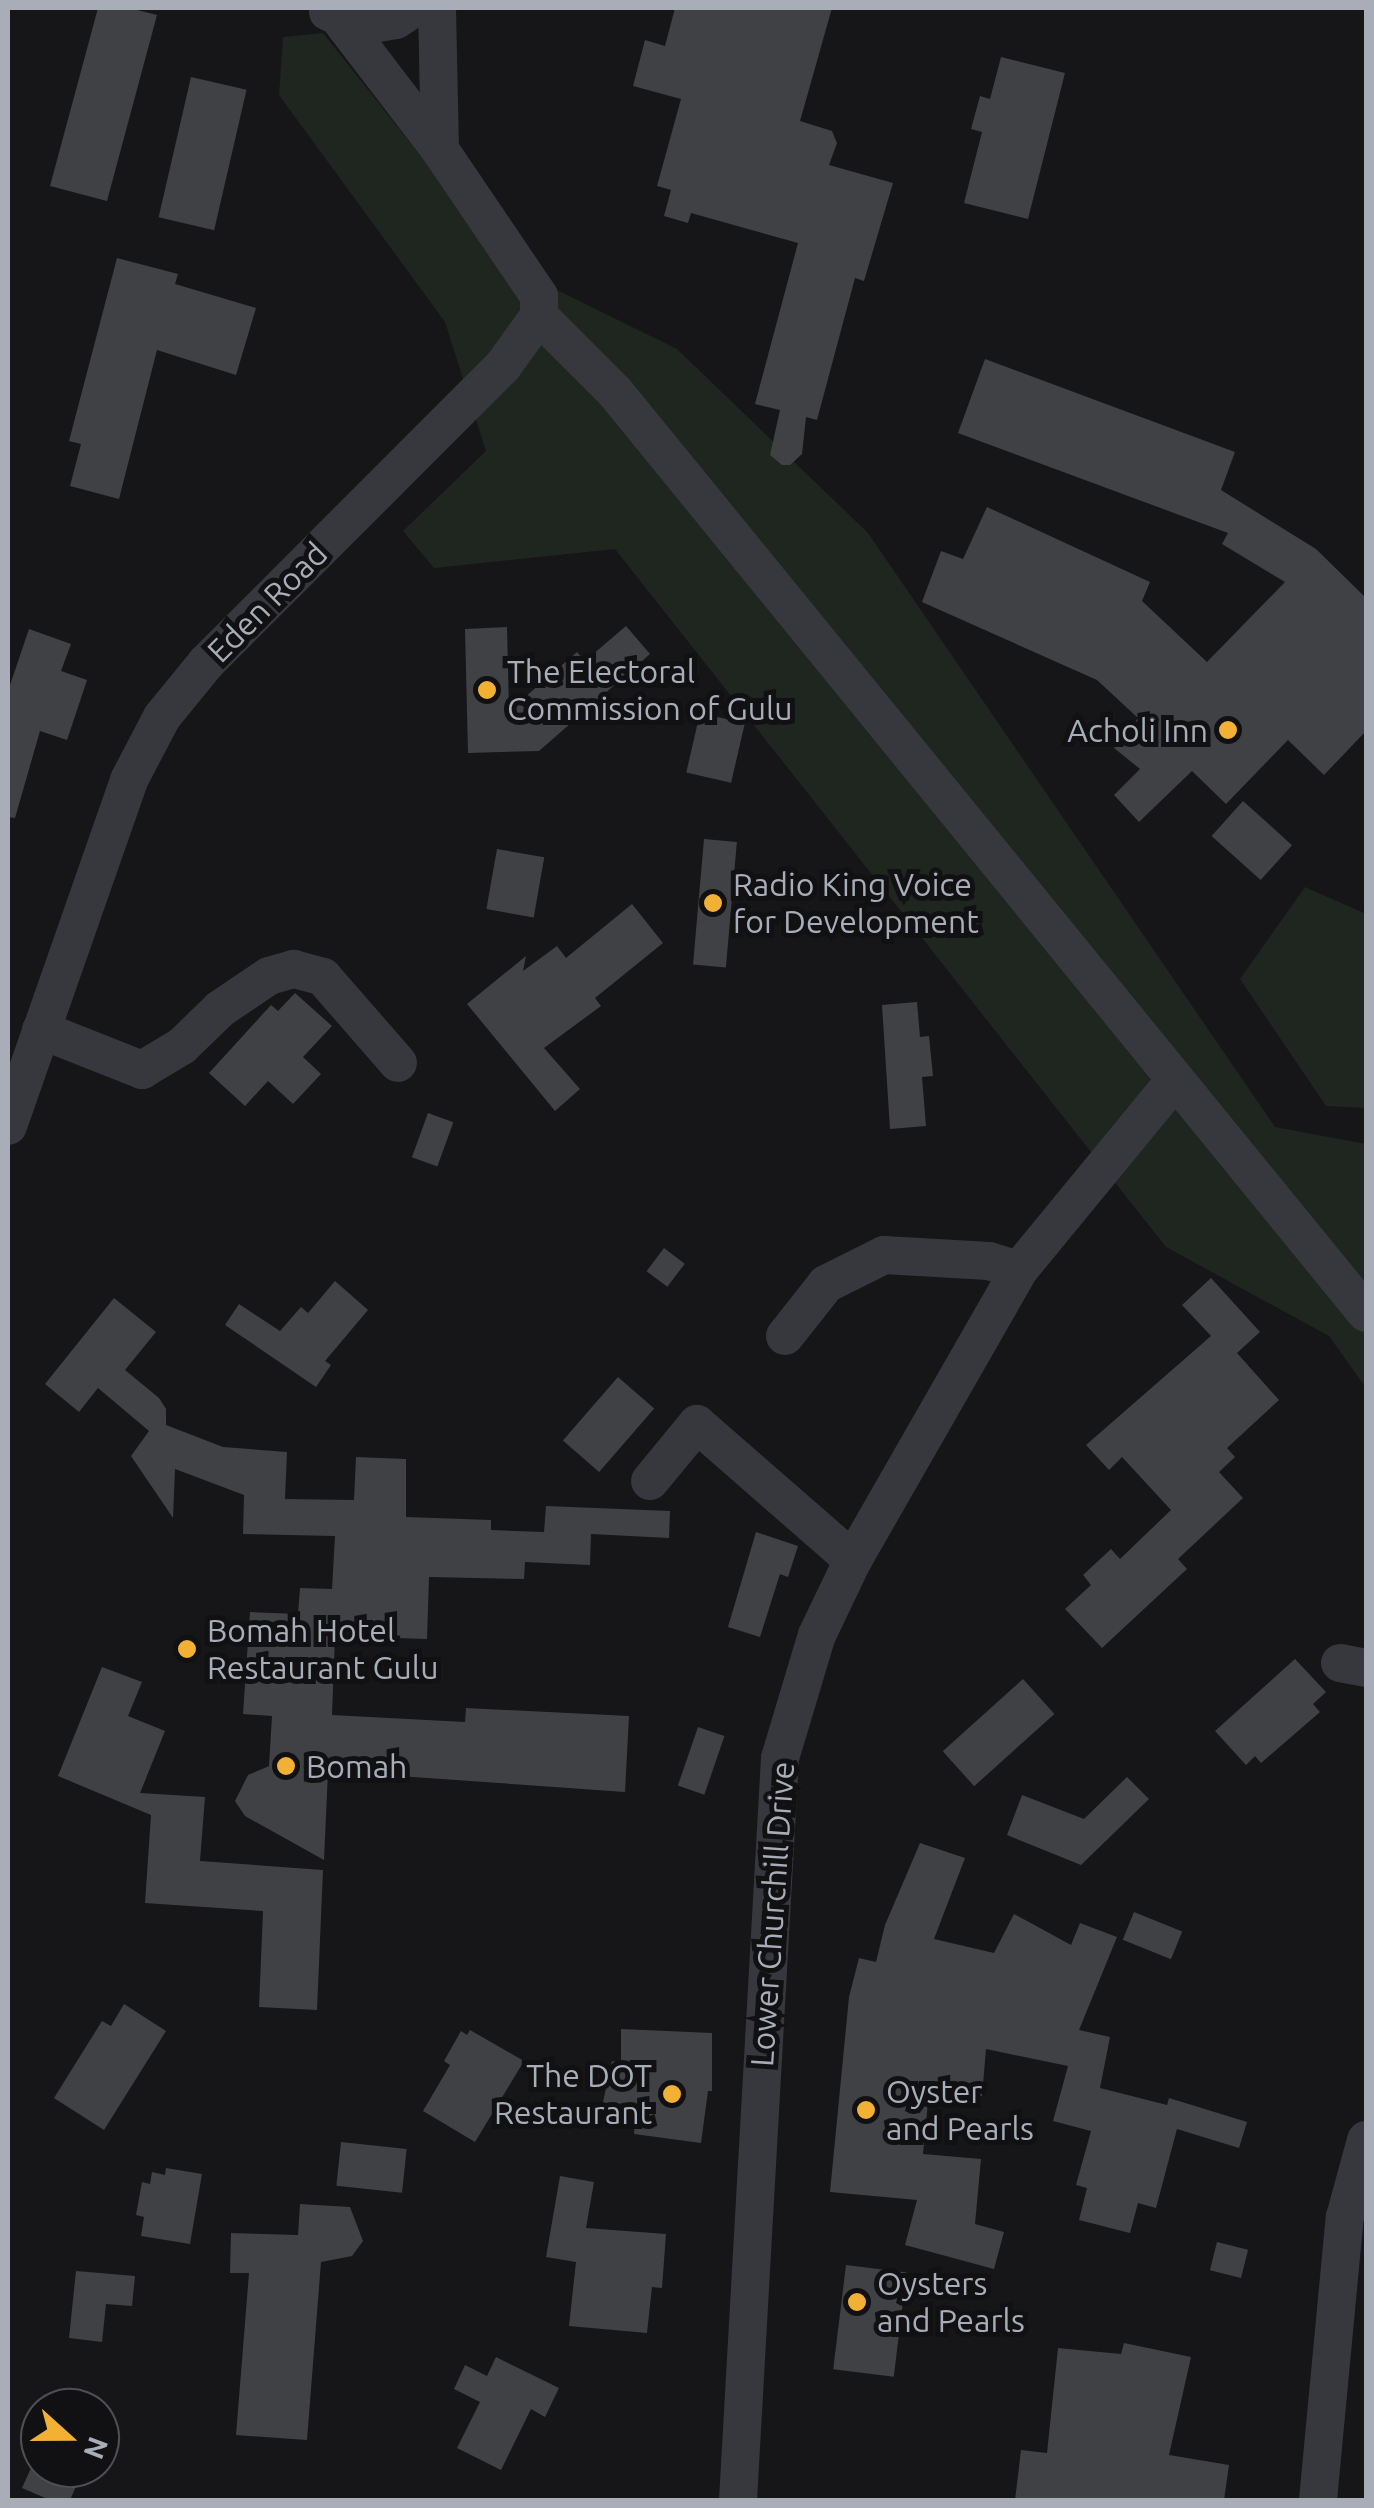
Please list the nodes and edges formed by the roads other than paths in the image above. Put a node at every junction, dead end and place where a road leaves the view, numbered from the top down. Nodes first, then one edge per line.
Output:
1 (414, 8) edge
2 (436, 8) edge
3 (330, 13) edge
4 (440, 150) junction
5 (540, 316) junction
6 (41, 1030) junction
7 (398, 1063) dead end
8 (1174, 1080) junction
9 (8, 1126) edge
10 (1019, 1270) junction
11 (1366, 1313) edge
12 (785, 1336) dead end
13 (650, 1481) dead end
14 (853, 1560) junction
15 (1366, 2140) edge
16 (738, 2500) edge
17 (1318, 2500) edge

1 - 3 street
2 - 4 street
3 - 4 street
4 - 5 street
5 - 6 street, Eden Road
5 - 8 street
6 - 7 street
6 - 9 street, Eden Road
8 - 10 street, Lower Churchill Drive
8 - 11 street
10 - 12 street
10 - 14 street, Lower Churchill Drive
13 - 14 street
14 - 16 street, Lower Churchill Drive
15 - 17 street

